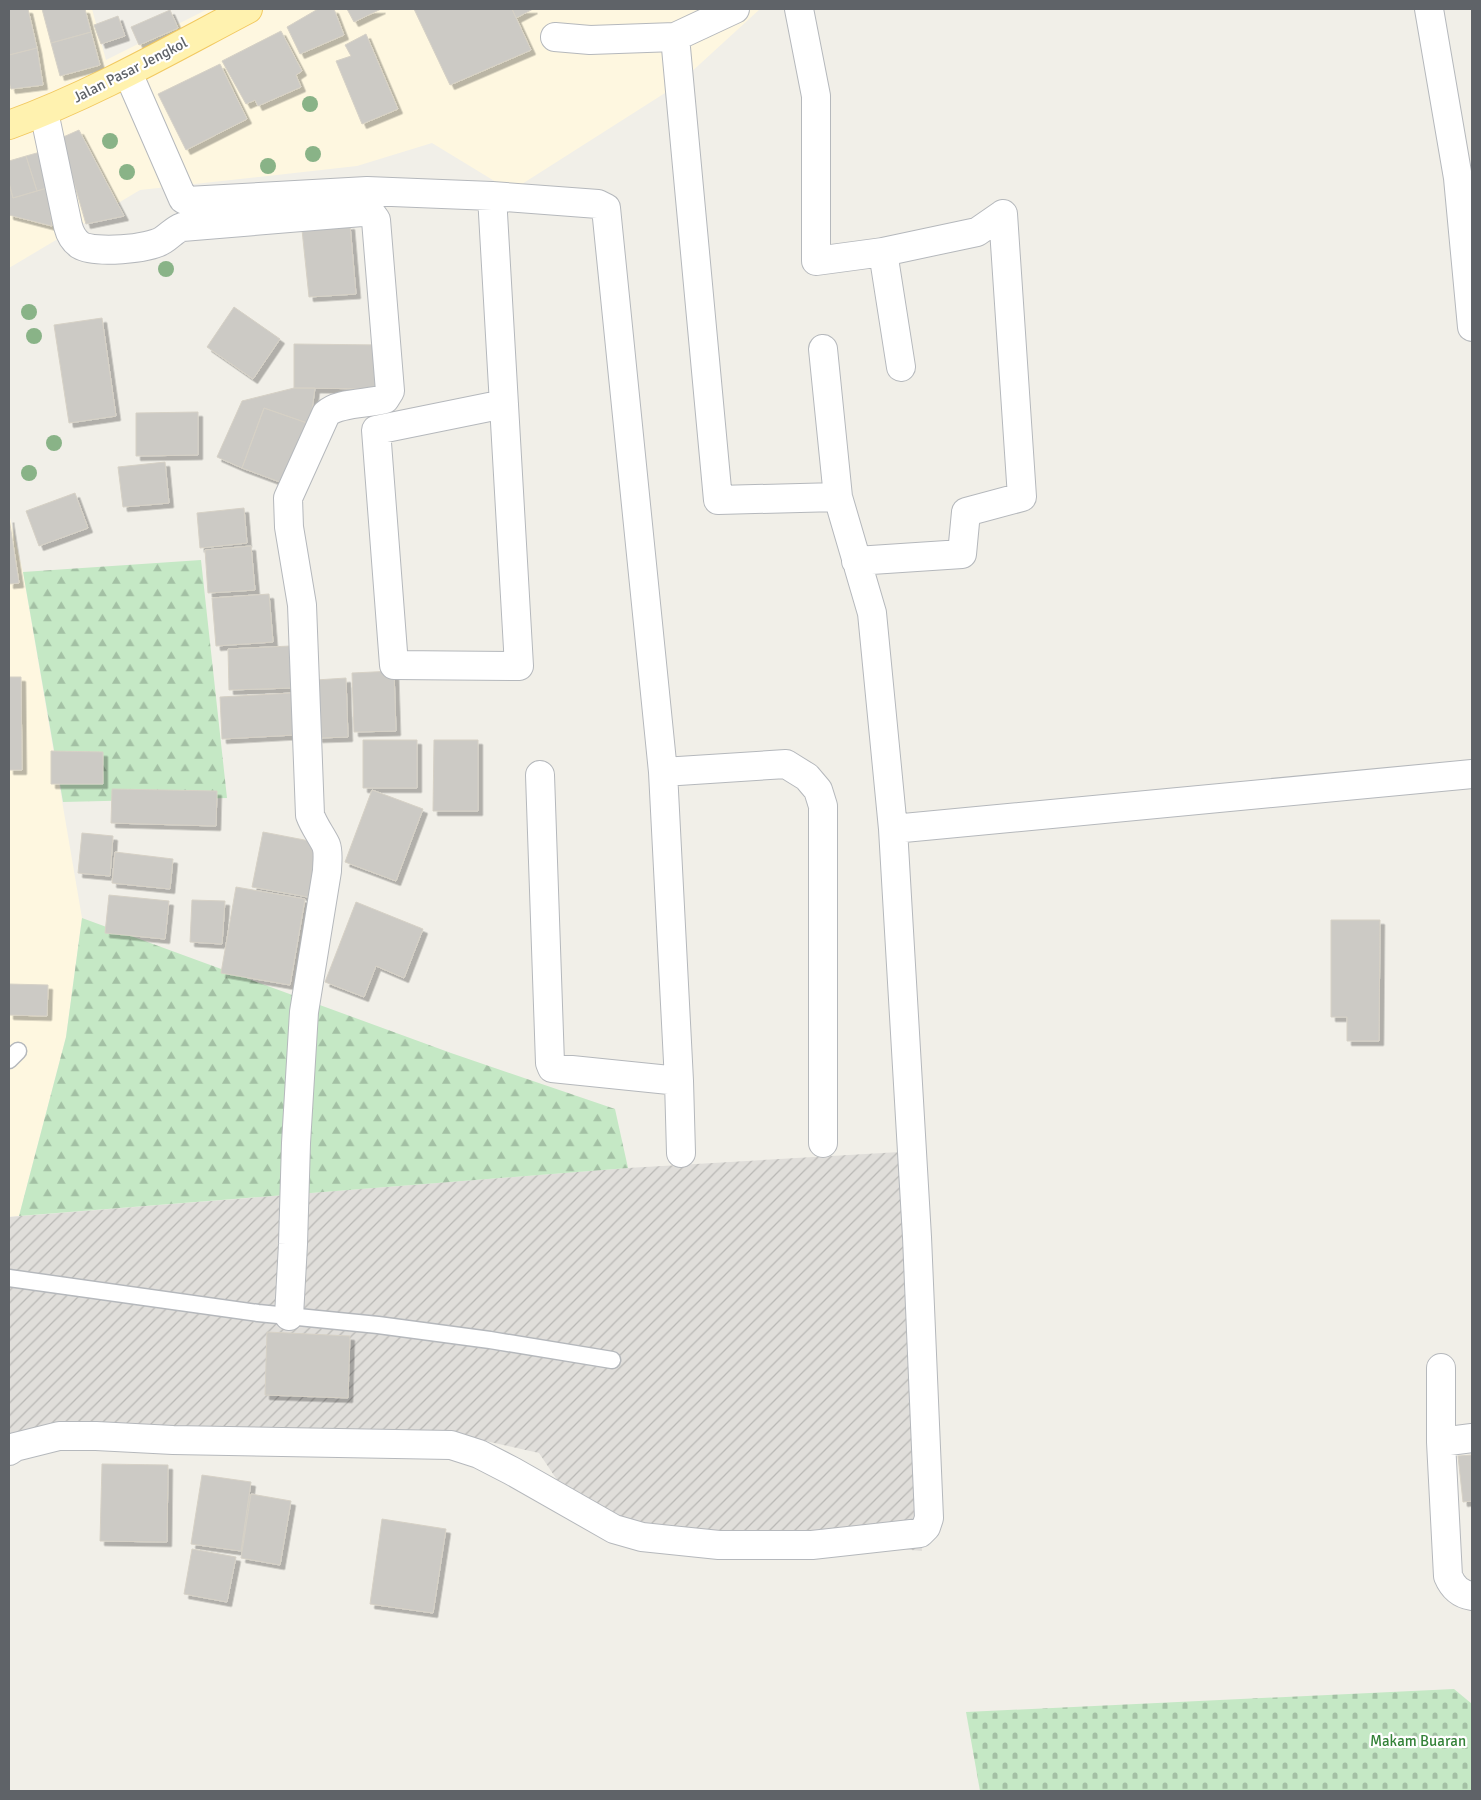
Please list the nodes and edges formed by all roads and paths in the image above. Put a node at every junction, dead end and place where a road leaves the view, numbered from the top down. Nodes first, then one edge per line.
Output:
1 (248, 9) edge
2 (734, 9) edge
3 (799, 9) edge
4 (1429, 9) edge
5 (555, 37) dead end
6 (675, 37) junction
7 (128, 73) junction
8 (44, 112) junction
9 (9, 125) edge
10 (1465, 178) edge
11 (492, 196) junction
12 (883, 252) junction
13 (1472, 327) edge
14 (823, 349) dead end
15 (900, 367) dead end
16 (504, 404) junction
17 (838, 497) junction
18 (856, 561) junction
19 (663, 772) junction
20 (1472, 774) edge
21 (540, 775) dead end
22 (893, 829) junction
23 (680, 1081) junction
24 (823, 1143) dead end
25 (680, 1153) dead end
26 (9, 1278) edge
27 (289, 1316) junction
28 (612, 1360) dead end
29 (1441, 1368) dead end
30 (1472, 1438) edge
31 (1441, 1442) junction
32 (9, 1451) edge
33 (1472, 1596) edge

1 - 7 main road, Jalan Pasar Jengkol
2 - 6 street
3 - 12 street
4 - 10 street
5 - 6 street
6 - 17 street
7 - 8 main road, Jalan Pasar Jengkol
7 - 11 street
8 - 9 main road, Jalan Pasar Jengkol
8 - 27 street
10 - 13 street
11 - 16 street
11 - 19 street
12 - 15 street
12 - 18 street
14 - 17 street
16 - 16 street
17 - 18 street
18 - 22 street
19 - 23 street
19 - 24 street
20 - 22 street
21 - 23 street
22 - 32 street
23 - 25 street
26 - 27 lane
27 - 28 lane
29 - 31 street
30 - 31 street
31 - 33 street

